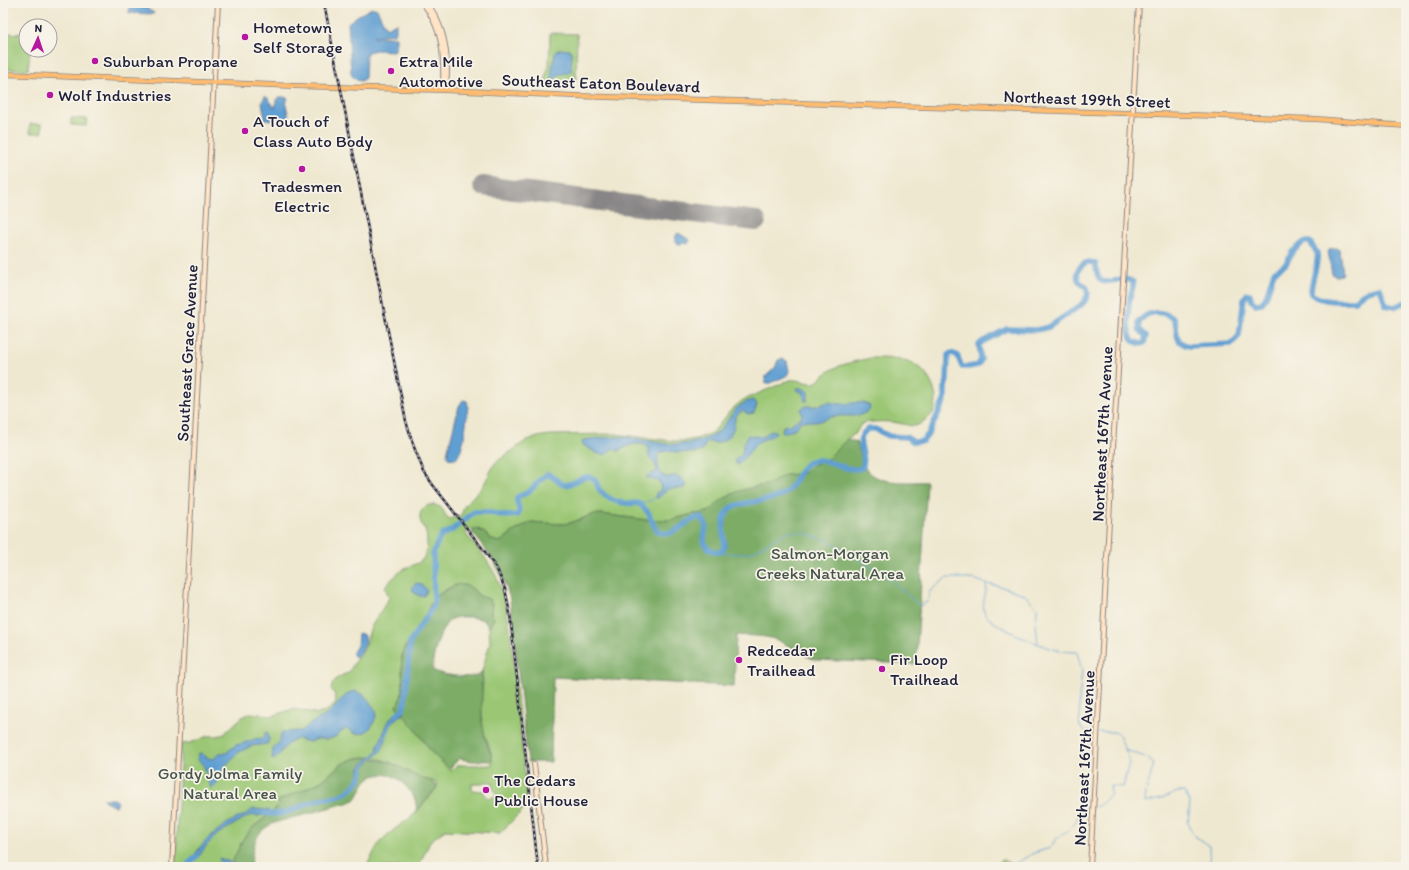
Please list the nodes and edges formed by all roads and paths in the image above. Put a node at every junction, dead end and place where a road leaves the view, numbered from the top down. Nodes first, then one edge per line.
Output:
1 (218, 3) edge
2 (423, 3) edge
3 (427, 3) edge
4 (1139, 3) edge
5 (3, 74) edge
6 (214, 82) junction
7 (445, 90) junction
8 (766, 102) joint
9 (1133, 114) junction
10 (1406, 126) edge
11 (534, 764) dead end
12 (172, 867) edge
13 (546, 867) edge
14 (1090, 867) edge

1 - 6 street, Southeast Grace Avenue
2 - 7 street
3 - 7 street
4 - 9 street, Northeast 167th Avenue
5 - 6 main road, Southeast Eaton Boulevard
6 - 7 main road, Southeast Eaton Boulevard
6 - 12 street, Southeast Grace Avenue
7 - 8 main road, Southeast Eaton Boulevard
8 - 9 main road, Northeast 199th Street
9 - 10 main road, Northeast 199th Street
9 - 14 street, Northeast 167th Avenue
11 - 13 street

